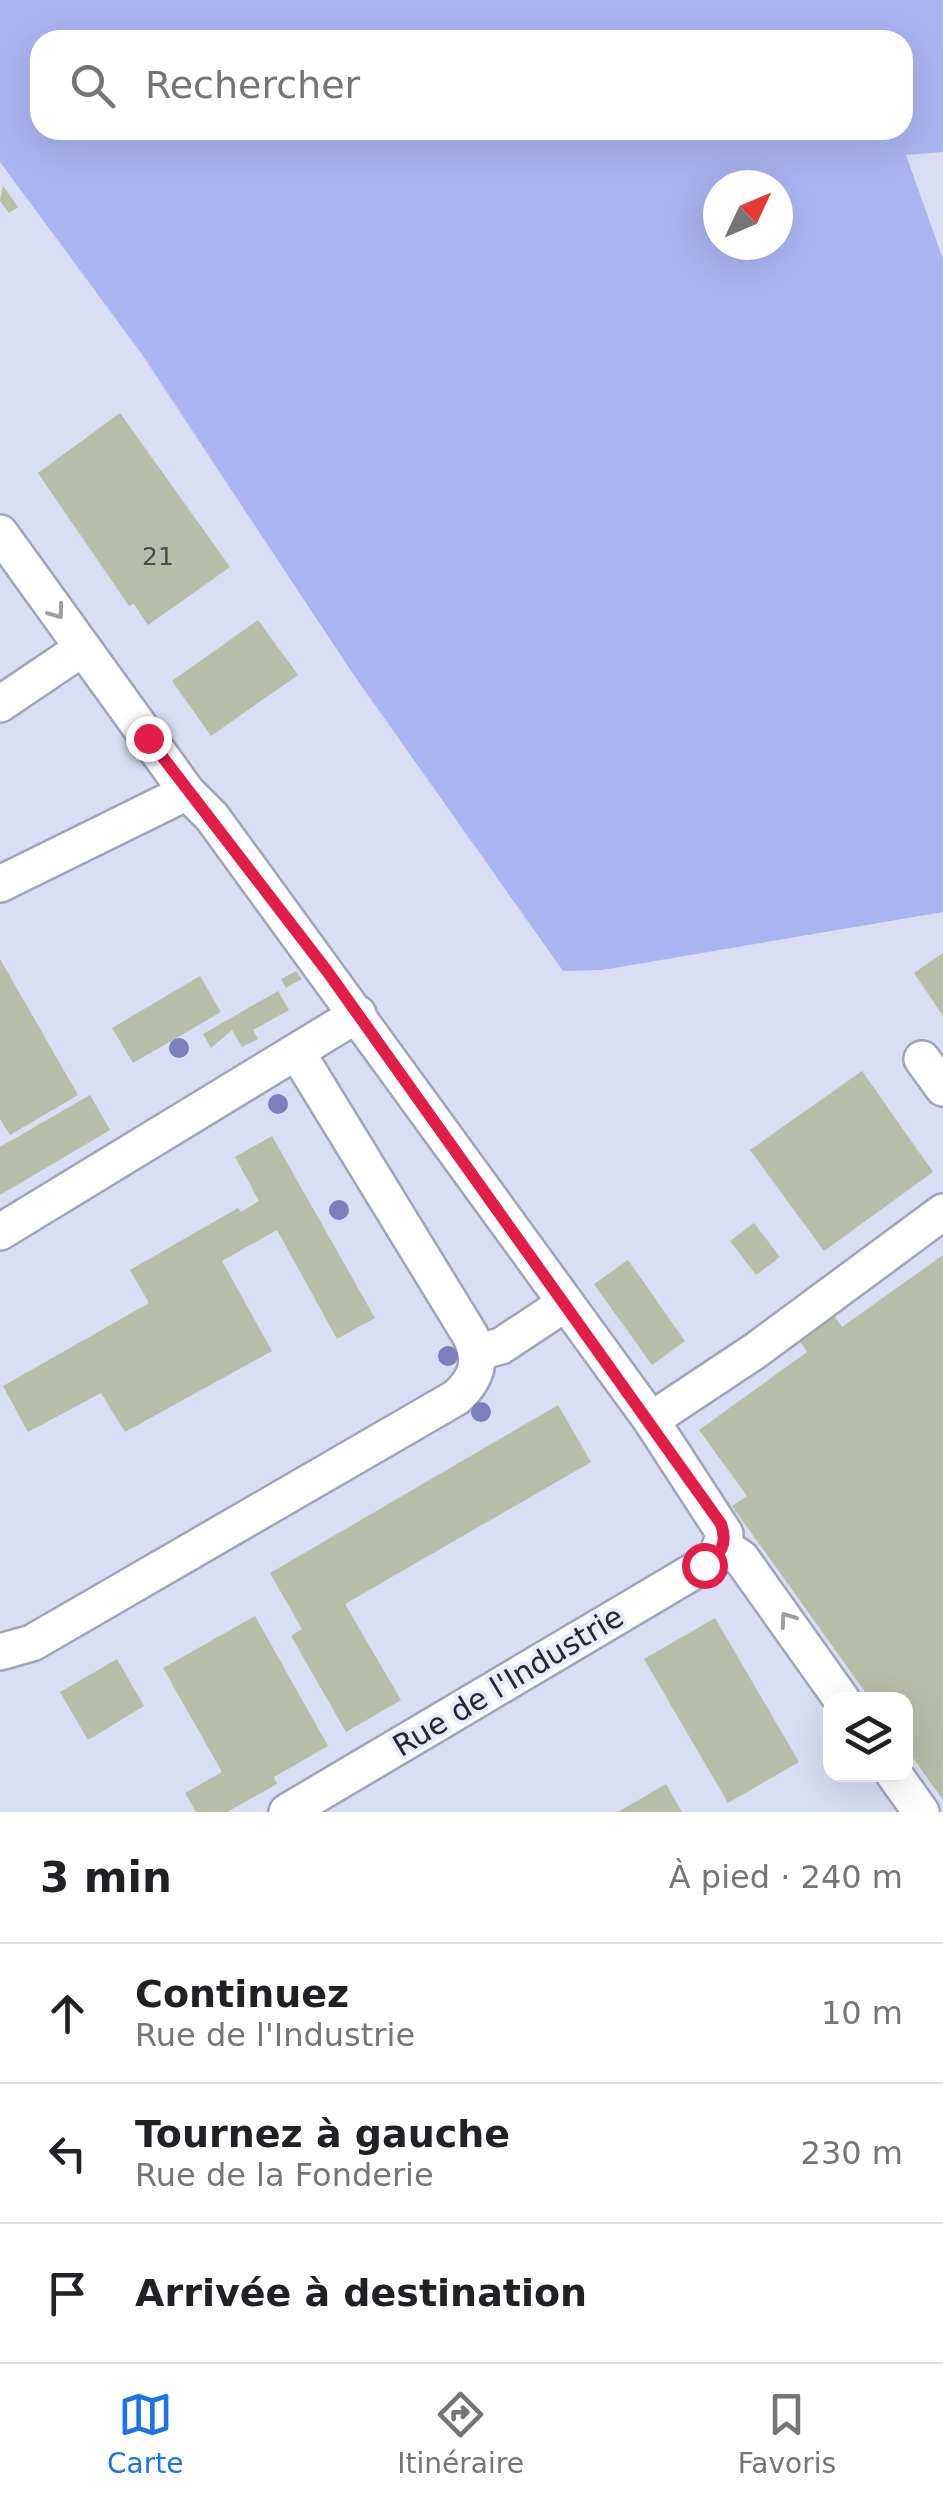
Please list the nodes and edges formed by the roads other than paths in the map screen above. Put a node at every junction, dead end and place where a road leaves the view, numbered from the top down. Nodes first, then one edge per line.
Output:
1 (0, 532) edge
2 (83, 648) junction
3 (0, 704) edge
4 (187, 792) junction
5 (0, 884) edge
6 (358, 1014) junction
7 (298, 1054) junction
8 (922, 1059) dead end
9 (943, 1088) edge
10 (943, 1212) edge
11 (0, 1232) edge
12 (566, 1303) junction
13 (478, 1352) junction
14 (651, 1420) junction
15 (723, 1546) junction
16 (0, 1652) edge
17 (836, 1692) edge
18 (899, 1782) edge
19 (287, 1812) edge
20 (920, 1812) edge

1 -> 2 street
2 - 3 street
2 - 4 street
4 - 5 street
4 - 6 street
6 - 7 street
6 - 12 street
7 - 11 street
7 - 13 street
8 - 9 street
10 - 14 street
12 - 13 street
12 - 14 street
13 - 16 street
14 - 15 street
17 -> 15 street
15 - 19 street, Rue de l'Industrie
18 - 20 street

